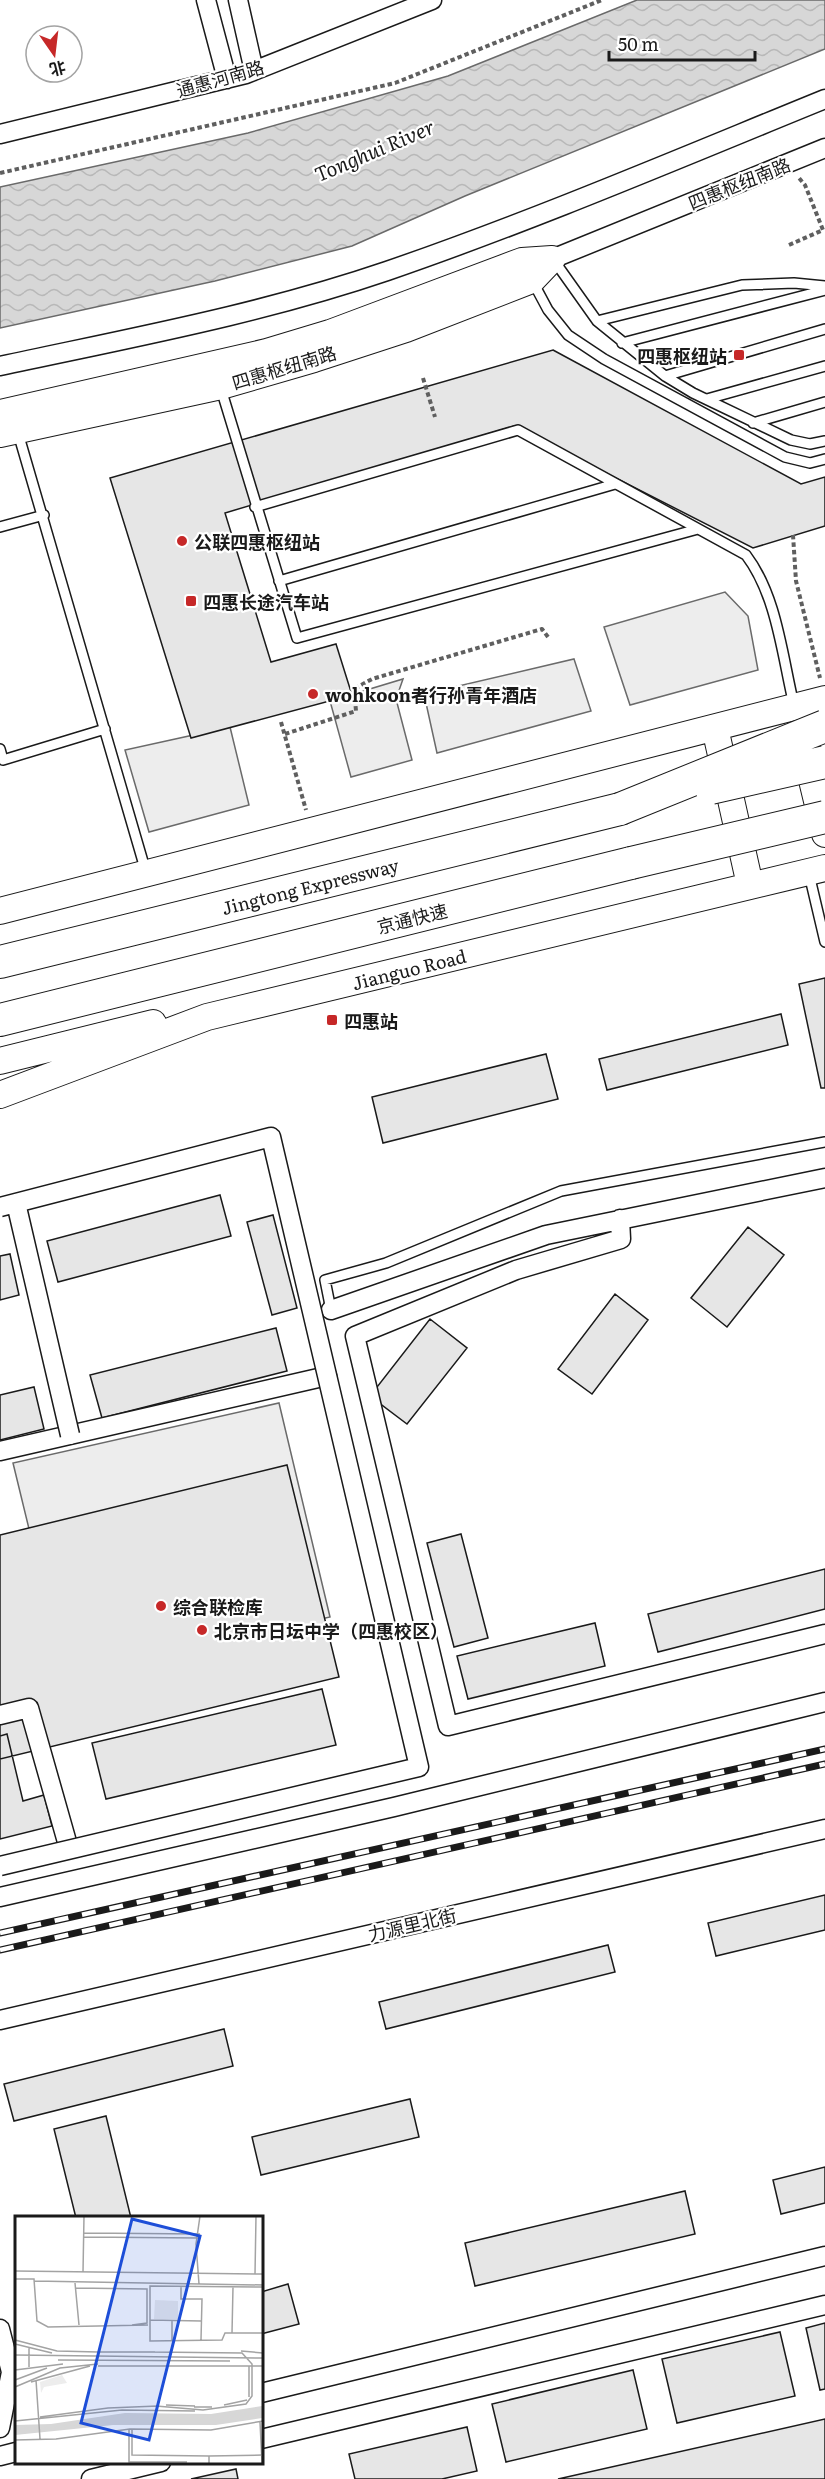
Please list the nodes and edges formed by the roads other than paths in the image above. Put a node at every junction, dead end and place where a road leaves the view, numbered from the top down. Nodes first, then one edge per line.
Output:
1 (206, 0) edge
2 (238, 0) edge
3 (432, 0) edge
4 (254, 70) junction
5 (227, 79) junction
6 (825, 99) edge
7 (0, 134) edge
8 (825, 148) edge
9 (552, 259) junction
10 (527, 271) junction
11 (825, 288) edge
12 (597, 321) junction
13 (825, 328) edge
14 (622, 343) junction
15 (0, 366) edge
16 (825, 366) edge
17 (665, 376) junction
18 (221, 386) junction
19 (707, 399) junction
20 (825, 402) edge
21 (5, 420) edge
22 (753, 423) junction
23 (825, 441) edge
24 (825, 459) edge
25 (615, 484) junction
26 (255, 507) junction
27 (44, 515) junction
28 (0, 527) edge
29 (698, 529) junction
30 (279, 581) junction
31 (825, 699) edge
32 (795, 707) junction
33 (825, 726) edge
34 (716, 728) junction
35 (105, 729) junction
36 (0, 749) edge
37 (825, 762) edge
38 (620, 809) junction
39 (825, 817) edge
40 (825, 834) edge
41 (817, 870) edge
42 (147, 874) junction
43 (750, 885) junction
44 (0, 911) edge
45 (825, 942) edge
46 (0, 962) edge
47 (207, 1017) junction
48 (0, 1020) edge
49 (0, 1061) edge
50 (0, 1095) edge
51 (825, 1142) edge
52 (825, 1178) edge
53 (8, 1205) edge
54 (620, 1220) junction
55 (331, 1310) joint
56 (327, 1376) junction
57 (70, 1436) junction
58 (0, 1451) edge
59 (825, 1634) edge
60 (825, 1702) edge
61 (0, 1715) edge
62 (825, 1829) edge
63 (69, 1849) junction
64 (0, 1866) edge
65 (0, 1897) edge
66 (0, 2020) edge
67 (825, 2256) edge
68 (825, 2305) edge
69 (0, 2329) edge
70 (262, 2393) edge
71 (0, 2428) edge
72 (262, 2439) edge
73 (15, 2452) edge
74 (0, 2456) edge
75 (157, 2464) edge
76 (91, 2479) edge

1 - 5 street
2 - 4 street
3 - 4 street, 通惠河南路
4 - 5 street, 通惠河南路
5 - 7 street, 通惠河南路
6 - 15 street
8 - 9 street, 四惠枢纽南路
9 - 10 main road, 四惠枢纽南路
9 - 12 lane
10 - 18 main road, 四惠枢纽南路
10 - 21 main road, 四惠枢纽南路
10 - 24 lane
11 - 12 lane
11 - 14 lane
12 - 14 lane
13 - 17 lane
14 - 17 lane
16 - 19 lane
17 - 19 lane
18 - 21 main road, 四惠枢纽南路
18 - 26 lane
19 - 22 lane
20 - 22 lane
21 - 27 lane
22 - 23 lane
25 - 26 lane
25 - 29 lane
25 - 30 lane
26 - 30 lane
27 - 28 lane
27 - 35 lane
29 - 30 lane
29 - 32 lane
31 - 32 main road
32 - 34 main road
32 - 40 main road
33 - 38 highway, bridge
34 - 42 main road
34 - 43 main road
35 - 36 lane
35 - 42 lane
37 - 38 highway, bridge
38 - 46 highway, Jingtong Expressway
39 - 48 highway, 京通快速, bridge
41 - 43 main road, Jianguo Road
41 - 45 lane
42 - 44 main road
43 - 47 main road, Jianguo Road
47 - 49 main road
47 - 50 main road, Jianguo Road
51 - 55 lane
52 - 54 street
53 - 56 street, bridge
53 - 57 street, bridge
54 - 55 street
54 - 59 street
56 - 57 street
56 - 63 street, bridge
57 - 58 street
60 - 65 street
61 - 63 street
62 - 66 street, 力源里北街
63 - 64 street, bridge
67 - 70 street
68 - 72 street
69 - 71 street
73 - 74 street
75 - 76 street

